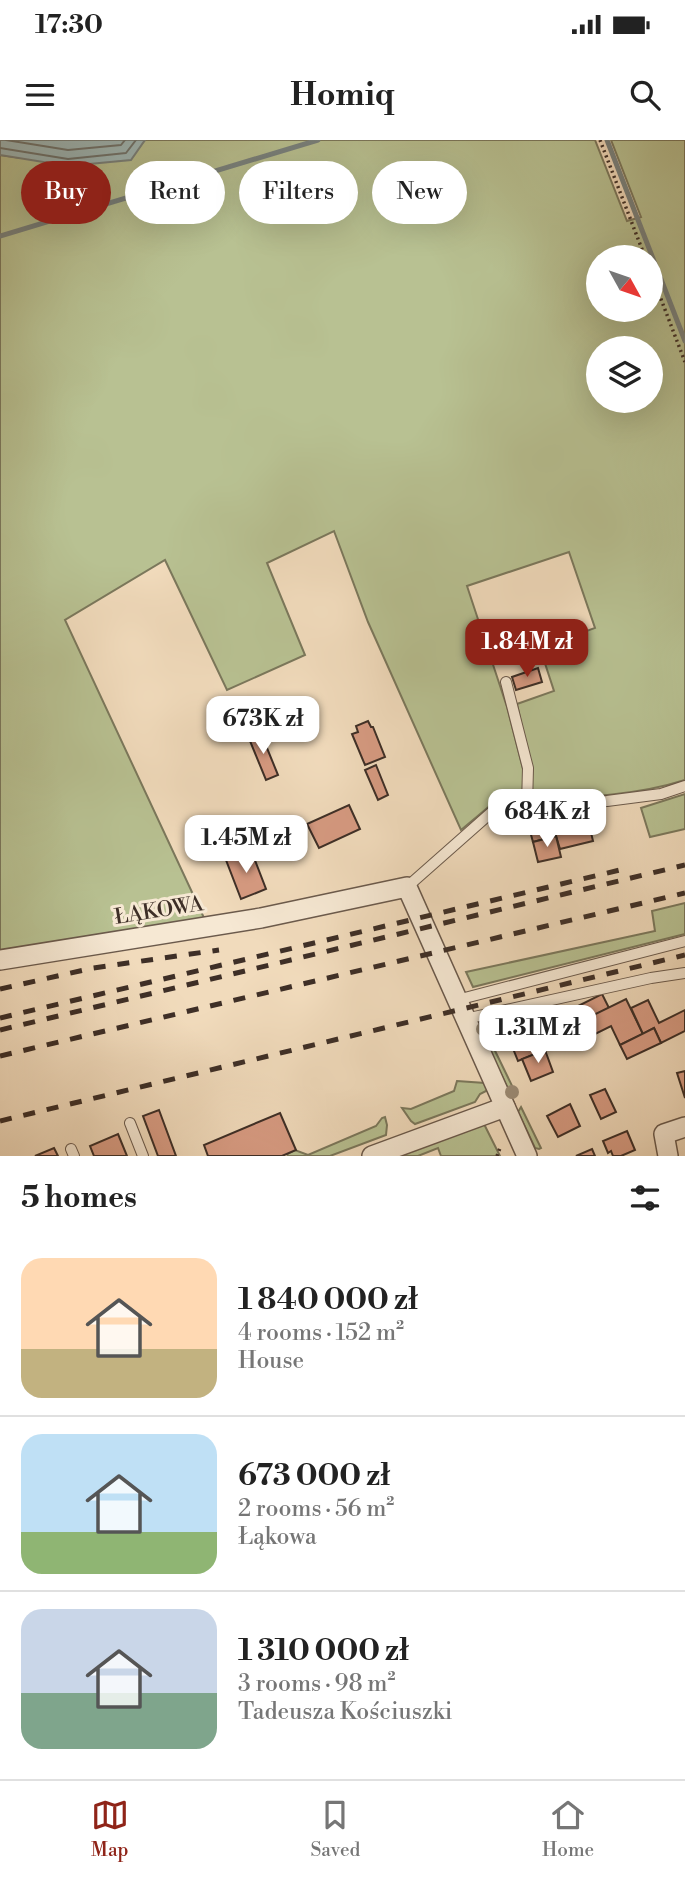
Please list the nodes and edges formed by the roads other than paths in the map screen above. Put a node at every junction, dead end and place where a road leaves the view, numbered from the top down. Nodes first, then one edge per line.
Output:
1 (506, 682) dead end
2 (685, 786) edge
3 (527, 805) junction
4 (407, 887) junction
5 (685, 941) edge
6 (0, 960) edge
7 (685, 973) edge
8 (457, 1000) junction
9 (465, 1019) junction
10 (505, 1107) junction
11 (130, 1123) dead end
12 (685, 1126) edge
13 (142, 1156) edge
14 (372, 1156) edge
15 (527, 1156) edge
16 (668, 1156) edge

1 - 3 lane
2 - 3 lane
3 - 4 lane
4 - 6 street, ŁĄKOWA
4 - 8 street
5 - 8 lane
7 - 9 lane
8 - 9 street
9 - 10 street
10 - 14 street
10 - 15 street
11 - 13 lane
12 - 16 street

